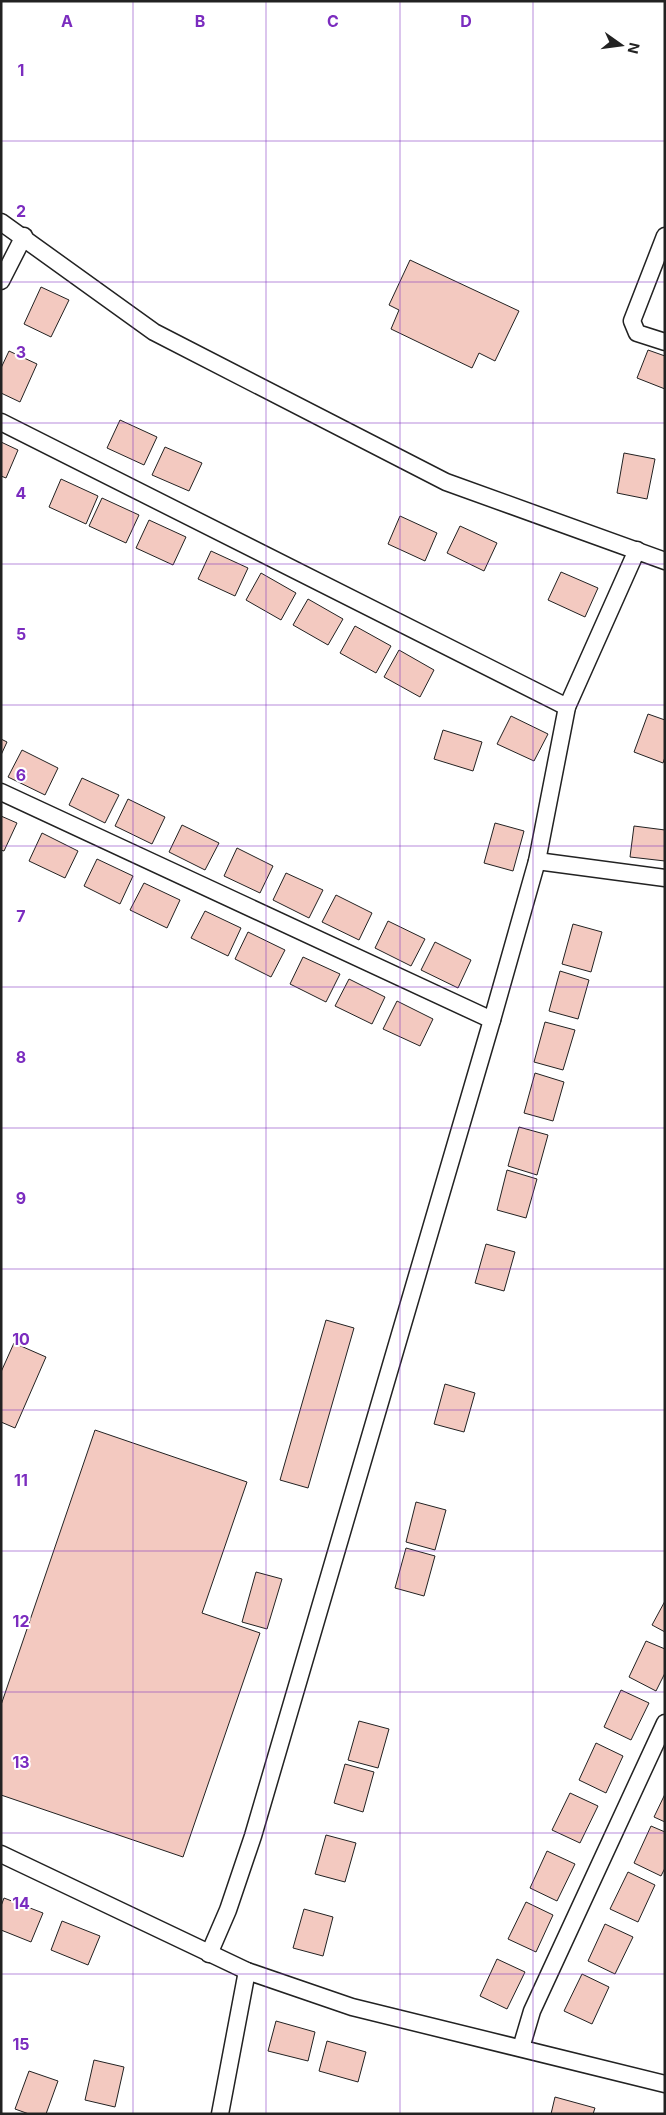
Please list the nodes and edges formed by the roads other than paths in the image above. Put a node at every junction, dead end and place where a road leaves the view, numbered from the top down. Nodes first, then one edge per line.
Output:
1 (1, 222) edge
2 (24, 236) junction
3 (665, 236) edge
4 (1, 281) edge
5 (665, 342) edge
6 (1, 422) edge
7 (637, 550) junction
8 (665, 561) edge
9 (567, 707) junction
10 (1, 792) edge
11 (536, 861) junction
12 (665, 878) edge
13 (492, 1020) junction
14 (665, 1723) edge
15 (1, 1854) edge
16 (209, 1954) junction
17 (247, 1971) junction
18 (522, 2048) junction
19 (665, 2084) edge
20 (220, 2114) edge

1 - 2 street
2 - 4 street
2 - 7 street
3 - 5 street
6 - 9 street
7 - 8 street
7 - 9 street
9 - 11 street
10 - 13 street
11 - 12 street
11 - 13 street
13 - 16 street
14 - 18 street
15 - 16 street
16 - 17 street
17 - 18 street
17 - 20 street
18 - 19 street

